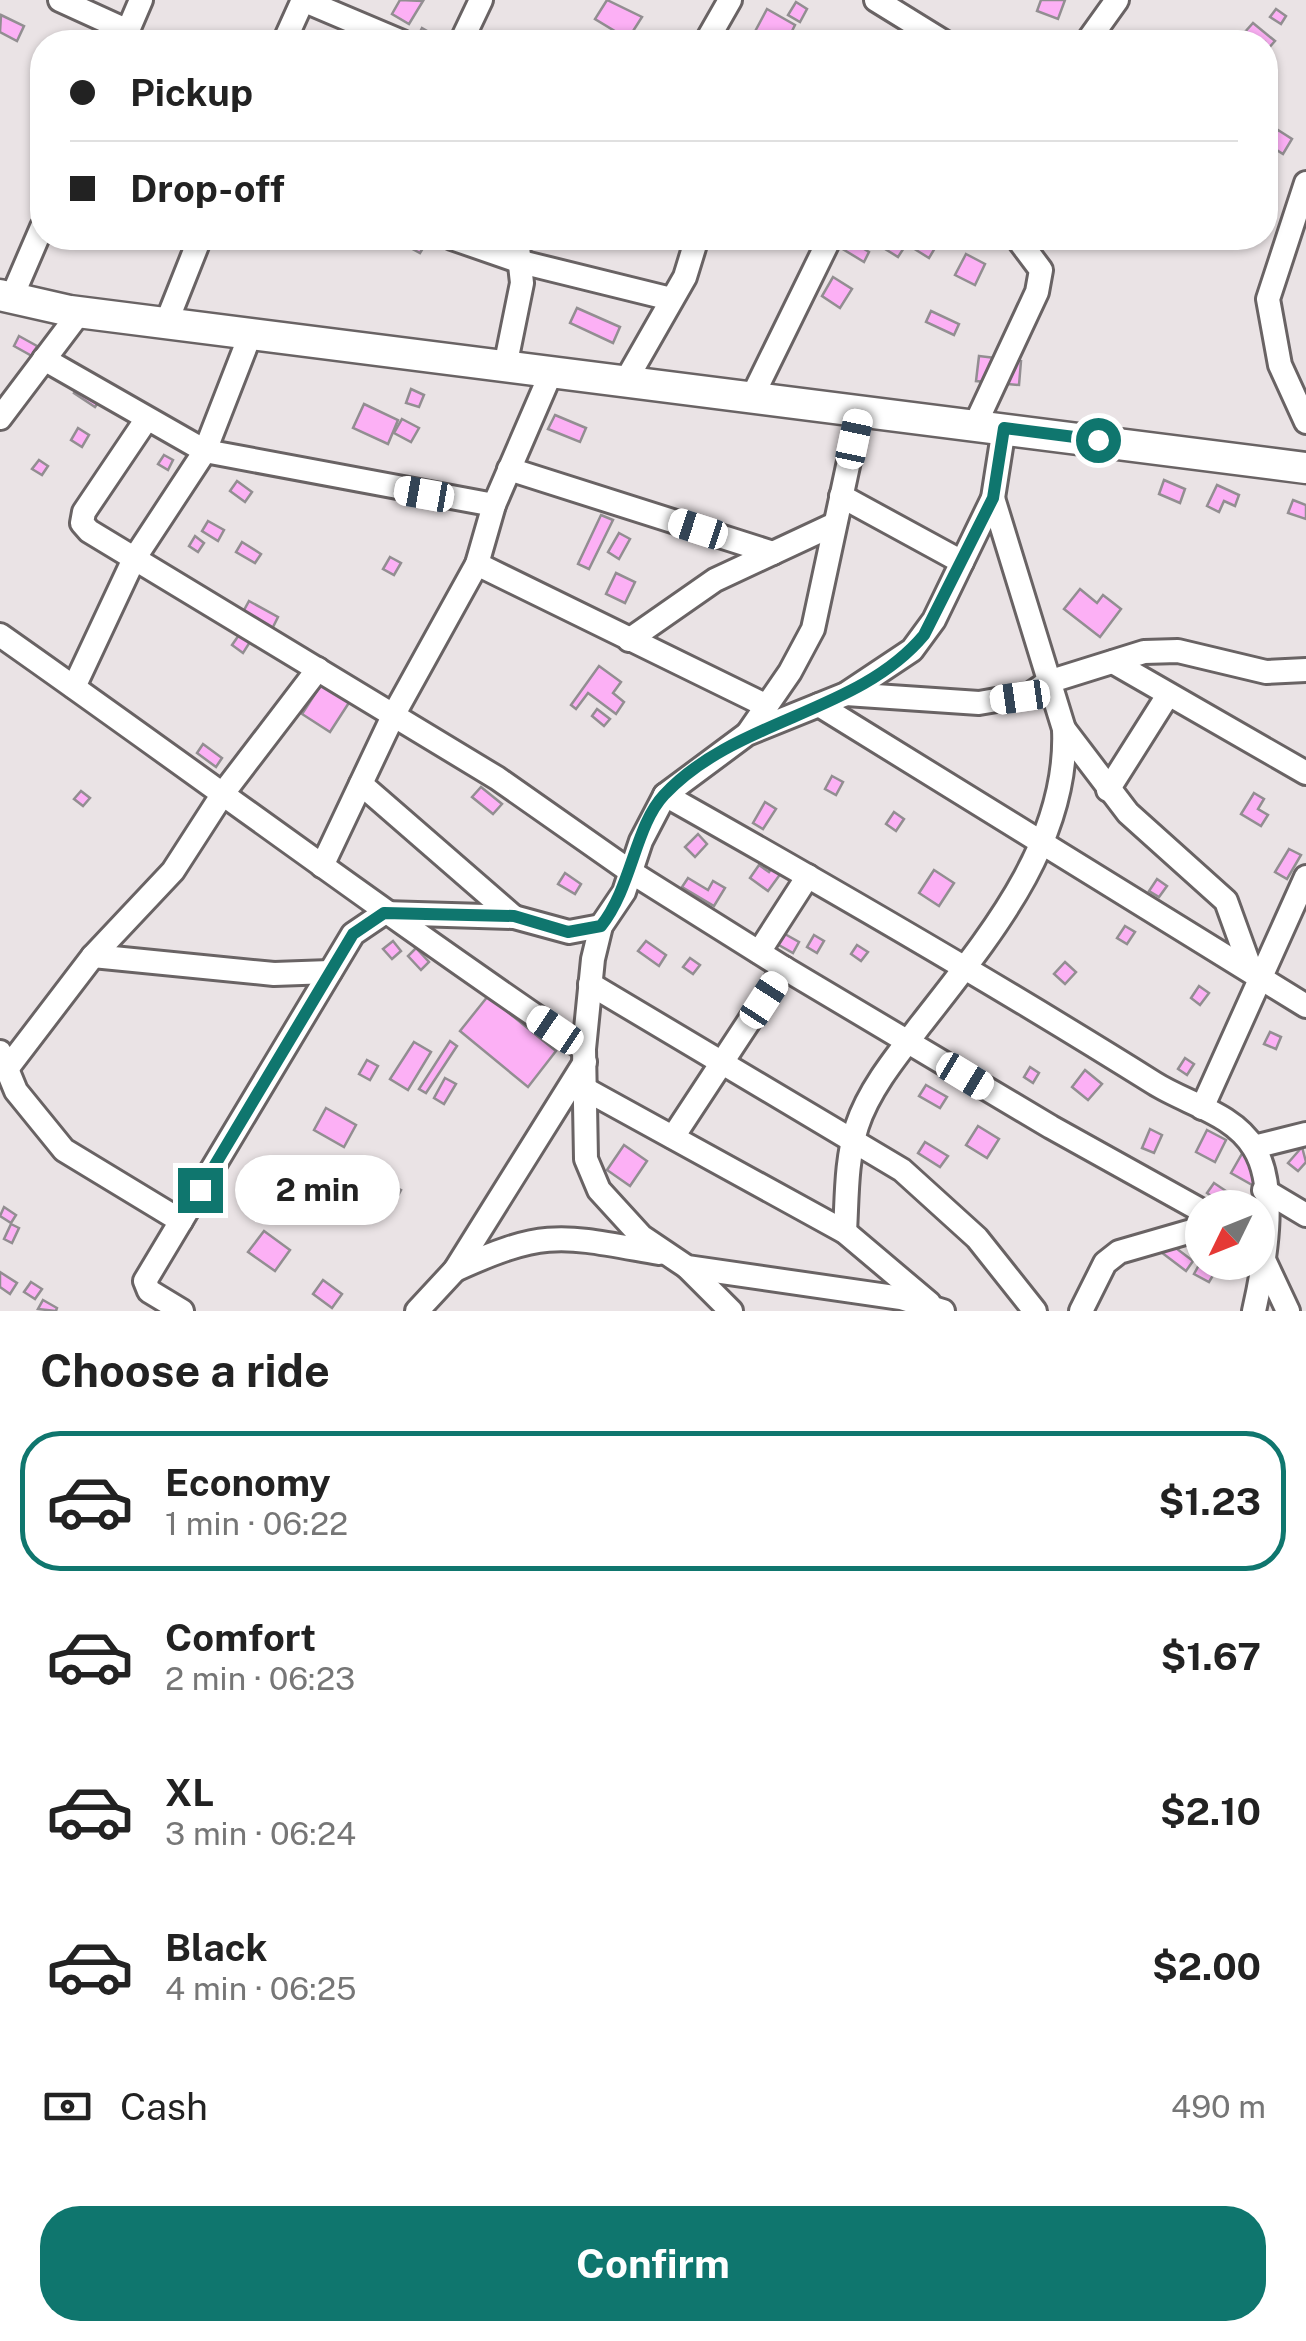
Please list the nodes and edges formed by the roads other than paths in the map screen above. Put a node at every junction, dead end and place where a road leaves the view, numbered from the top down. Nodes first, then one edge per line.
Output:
1 (60, 0) edge
2 (142, 0) edge
3 (303, 0) edge
4 (481, 0) edge
5 (730, 0) edge
6 (876, 0) edge
7 (1116, 0) edge
8 (113, 30) edge
9 (128, 30) edge
10 (289, 30) edge
11 (374, 30) edge
12 (467, 30) edge
13 (713, 30) edge
14 (925, 30) edge
15 (1096, 30) edge
16 (1306, 183) edge
17 (1278, 235) edge
18 (30, 250) edge
19 (195, 250) edge
20 (486, 250) edge
21 (519, 250) edge
22 (694, 250) edge
23 (824, 250) edge
24 (1027, 250) edge
25 (1273, 250) edge
26 (521, 262) junction
27 (6, 297) edge
28 (671, 299) junction
29 (80, 312) junction
30 (166, 321) junction
31 (251, 333) junction
32 (44, 359) junction
33 (505, 367) junction
34 (551, 373) junction
35 (625, 382) junction
36 (752, 397) junction
37 (860, 410) junction
38 (0, 418) edge
39 (146, 420) junction
40 (1306, 422) edge
41 (990, 427) junction
42 (205, 451) junction
43 (1306, 468) edge
44 (510, 469) junction
45 (841, 496) junction
46 (993, 498) junction
47 (494, 505) junction
48 (835, 524) junction
49 (773, 553) junction
50 (134, 559) junction
51 (962, 562) junction
52 (477, 564) junction
53 (0, 635) edge
54 (629, 640) junction
55 (1113, 662) junction
56 (318, 669) junction
57 (1306, 670) edge
58 (1048, 682) junction
59 (74, 686) junction
60 (846, 694) junction
61 (1168, 695) junction
62 (767, 706) junction
63 (818, 706) junction
64 (394, 714) junction
65 (1064, 729) junction
66 (747, 734) junction
67 (1306, 773) edge
68 (360, 784) junction
69 (1108, 790) junction
70 (224, 792) junction
71 (664, 795) junction
72 (1042, 842) junction
73 (322, 866) junction
74 (631, 872) junction
75 (808, 876) junction
76 (1303, 893) edge
77 (384, 913) junction
78 (514, 916) junction
79 (601, 926) junction
80 (759, 952) junction
81 (93, 956) junction
82 (966, 966) junction
83 (784, 968) junction
84 (330, 972) junction
85 (1256, 973) junction
86 (590, 984) junction
87 (1306, 1006) edge
88 (908, 1042) junction
89 (584, 1056) junction
90 (5, 1059) edge
91 (722, 1065) junction
92 (585, 1089) junction
93 (1202, 1108) junction
94 (1306, 1134) edge
95 (673, 1137) junction
96 (852, 1144) junction
97 (1254, 1147) junction
98 (1264, 1190) edge
99 (1275, 1197) edge
100 (1185, 1200) edge
101 (1306, 1215) edge
102 (181, 1221) junction
103 (845, 1232) junction
104 (1185, 1233) edge
105 (677, 1260) junction
106 (455, 1270) junction
107 (1275, 1279) edge
108 (1258, 1280) edge
109 (838, 1301) edge
110 (938, 1308) edge
111 (182, 1311) edge
112 (417, 1311) edge
113 (731, 1311) edge
114 (1035, 1311) edge
115 (1081, 1311) edge
116 (1254, 1311) edge
117 (1288, 1311) edge

1 - 8 street
2 - 9 street
3 - 10 street
3 - 11 street
4 - 12 street
5 - 13 street
6 - 14 street
7 - 15 street
16 - 17 street
18 - 27 street
19 - 30 street
20 - 26 street
21 - 26 street
22 - 28 street
23 - 36 street
24 - 41 street
25 - 40 street
26 - 28 street
26 - 33 street
27 - 29 street
28 - 35 street
29 - 30 street
29 - 32 street
30 - 31 street
31 - 33 street
31 - 42 street
32 - 38 street
32 - 39 street
33 - 34 street
34 - 35 street
34 - 44 street
35 - 36 street
36 - 37 street
37 - 41 street
37 - 45 street
39 - 42 street
39 - 50 street
41 - 43 street
41 - 46 street
42 - 47 street
42 - 50 street
44 - 47 street
44 - 49 street
45 - 48 street
45 - 51 street
46 - 51 street
46 - 58 street
47 - 52 street
48 - 49 street
48 - 62 street
49 - 54 street
50 - 56 street
50 - 59 street
51 - 60 street
52 - 54 street
52 - 64 street
53 - 59 street
54 - 62 street
55 - 57 street
55 - 58 street
55 - 61 street
56 - 64 street
56 - 70 street
58 - 60 street
58 - 65 street
59 - 70 street
60 - 63 street
61 - 67 street
61 - 69 street
62 - 66 street
63 - 66 street
63 - 72 street
64 - 68 street
64 - 74 street
65 - 69 street
65 - 72 street
66 - 71 street
68 - 73 street
68 - 78 street
69 - 85 street
70 - 73 street
70 - 81 street
71 - 74 street
71 - 75 street
72 - 82 street
72 - 85 street
73 - 77 street
74 - 79 street
74 - 80 street
75 - 80 street
75 - 82 street
76 - 85 street
77 - 78 street
77 - 84 street
77 - 89 street
78 - 79 street
79 - 86 street
80 - 83 street
81 - 84 street
81 - 90 street
82 - 88 street
82 - 93 street
83 - 88 street
83 - 91 street
84 - 102 street
85 - 87 street
85 - 93 street
86 - 89 street
86 - 91 street
88 - 96 street
88 - 100 street
89 - 92 street
89 - 106 street
90 - 102 street
91 - 95 street
91 - 96 street
92 - 95 street
92 - 105 street
93 - 97 street
94 - 97 street
95 - 103 street
96 - 103 street
96 - 114 street
97 - 98 street
99 - 101 street
102 - 111 street
103 - 110 street
104 - 115 street
105 - 106 street
105 - 109 street
105 - 113 street
106 - 112 street
107 - 117 street
108 - 116 street
109 - 110 street

